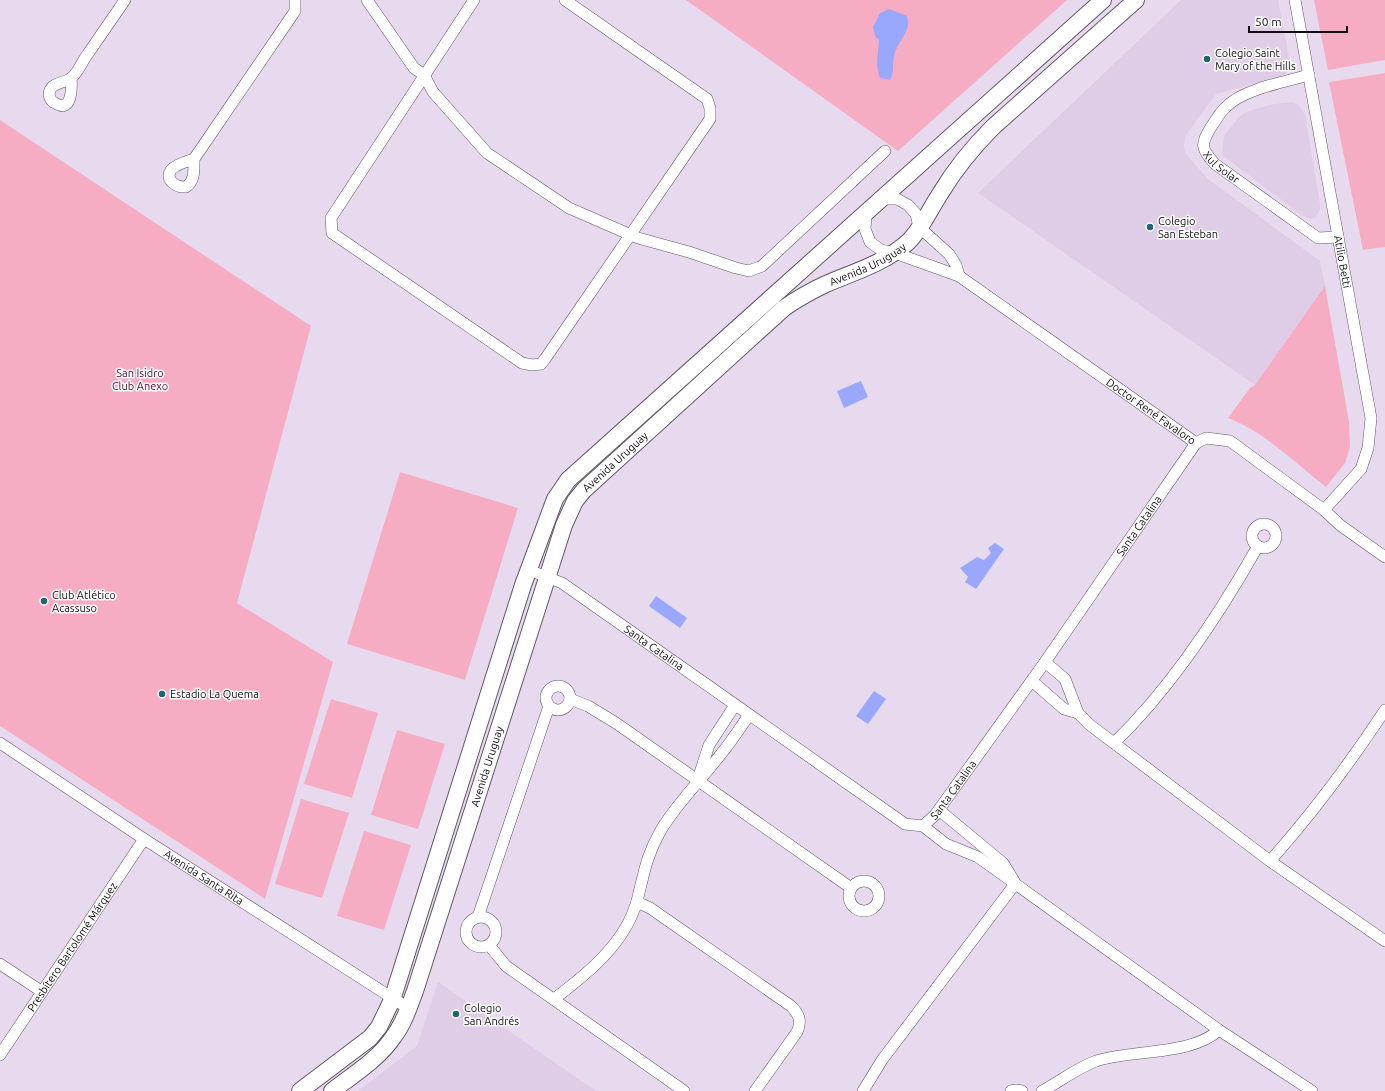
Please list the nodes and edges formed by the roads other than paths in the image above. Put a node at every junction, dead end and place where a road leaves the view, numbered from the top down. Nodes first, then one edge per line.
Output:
1 (125, 0) edge
2 (295, 0) edge
3 (367, 0) edge
4 (474, 0) edge
5 (565, 0) edge
6 (1103, 0) edge
7 (1136, 0) edge
8 (1295, 0) edge
9 (424, 75) junction
10 (1309, 75) junction
11 (71, 78) dead end
12 (885, 152) dead end
13 (194, 159) dead end
14 (873, 205) junction
15 (919, 227) junction
16 (632, 235) junction
17 (1338, 237) junction
18 (896, 253) junction
19 (959, 276) junction
20 (1196, 443) junction
21 (1324, 510) junction
22 (1258, 546) dead end
23 (1385, 557) edge
24 (529, 570) junction
25 (547, 577) junction
26 (1045, 662) junction
27 (1032, 681) junction
28 (570, 699) junction
29 (735, 705) junction
30 (549, 706) junction
31 (1385, 710) edge
32 (1078, 713) junction
33 (749, 715) junction
34 (0, 743) edge
35 (1114, 743) junction
36 (698, 781) junction
37 (939, 810) junction
38 (923, 826) junction
39 (144, 839) junction
40 (1270, 861) junction
41 (1015, 884) junction
42 (851, 888) dead end
43 (637, 902) junction
44 (478, 917) junction
45 (1385, 941) edge
46 (489, 945) junction
47 (0, 964) edge
48 (41, 991) junction
49 (554, 999) junction
50 (392, 1000) junction
51 (408, 1008) junction
52 (1219, 1030) junction
53 (0, 1055) edge
54 (300, 1091) edge
55 (332, 1091) edge
56 (684, 1091) edge
57 (755, 1091) edge
58 (863, 1091) edge
59 (1011, 1091) edge
60 (1022, 1091) edge
61 (1042, 1091) edge
62 (1312, 1091) edge

1 - 11 street
2 - 13 street
3 - 9 street
4 - 9 street
5 - 16 street
6 - 14 main road, Avenida Uruguay
7 - 15 main road, Avenida Uruguay
8 - 10 street, Atilio Betti
9 - 16 street
9 - 16 street
10 - 17 street, Atilio Betti
10 - 17 street, Xul Solar
12 - 16 street
14 - 15 street
14 - 18 street
14 - 24 main road, Avenida Uruguay
15 - 18 main road, Avenida Uruguay
15 - 19 street
17 - 21 street, Atilio Betti
18 - 19 street, Doctor René Favaloro
18 - 25 main road, Avenida Uruguay
19 - 20 street, Doctor René Favaloro
20 - 21 street, Doctor René Favaloro
20 - 26 street, Santa Catalina
21 - 23 street, Doctor René Favaloro
22 - 35 street
24 - 25 street, Santa Catalina
24 - 50 main road, Avenida Uruguay
25 - 29 street, Santa Catalina
25 - 51 main road, Avenida Uruguay
26 - 27 street, Santa Catalina
26 - 32 street
27 - 32 street
27 - 37 street, Santa Catalina
28 - 30 street
28 - 30 street
28 - 36 street
29 - 33 street, Santa Catalina
29 - 36 street
30 - 44 street
31 - 40 street
32 - 35 street
33 - 36 street
33 - 38 street, Santa Catalina
34 - 39 street, Avenida Santa Rita
35 - 40 street
36 - 42 street
36 - 43 street
37 - 38 street, Santa Catalina
37 - 41 street
38 - 41 street
39 - 48 street, Presbítero Bartolomé Márquez
39 - 50 street, Avenida Santa Rita
40 - 45 street
41 - 52 street
41 - 58 street
43 - 49 street
43 - 57 street
44 - 46 street
44 - 46 street
46 - 49 street
47 - 48 street
48 - 53 street, Presbítero Bartolomé Márquez
49 - 56 street
50 - 51 street, Avenida Santa Rita
50 - 54 main road, Avenida Uruguay
51 - 55 main road, Avenida Uruguay
52 - 61 street
52 - 62 street
59 - 60 street

